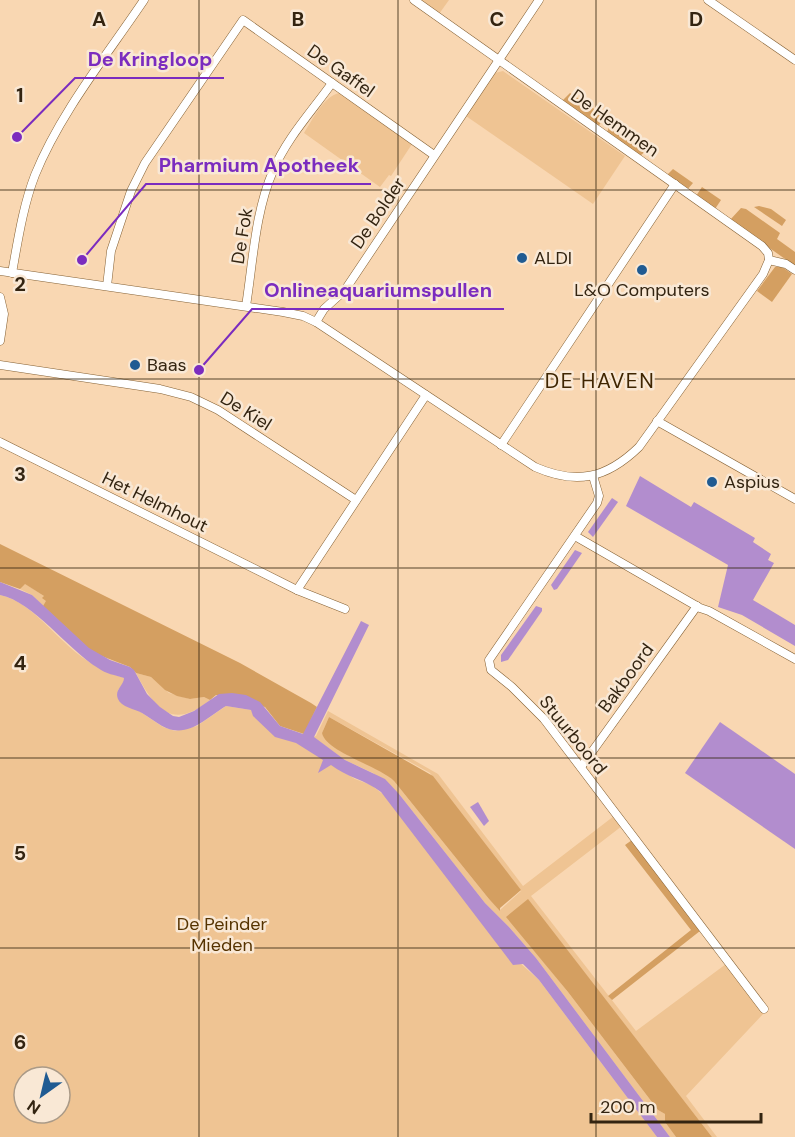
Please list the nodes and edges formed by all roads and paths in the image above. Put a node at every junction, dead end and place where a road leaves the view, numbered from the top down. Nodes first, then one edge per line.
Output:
1 (144, 0) edge
2 (414, 0) edge
3 (539, 0) edge
4 (708, 0) edge
5 (499, 60) junction
6 (795, 60) edge
7 (332, 83) junction
8 (434, 155) junction
9 (675, 184) junction
10 (769, 260) junction
11 (795, 270) edge
12 (0, 271) edge
13 (12, 273) junction
14 (107, 286) junction
15 (0, 297) edge
16 (246, 306) junction
17 (316, 322) junction
18 (0, 340) edge
19 (0, 365) edge
20 (426, 395) junction
21 (657, 421) junction
22 (0, 442) edge
23 (501, 445) junction
24 (593, 476) junction
25 (795, 500) edge
26 (356, 501) junction
27 (575, 536) junction
28 (297, 590) junction
29 (697, 606) junction
30 (345, 609) dead end
31 (795, 659) edge
32 (580, 767) junction
33 (764, 1009) dead end

1 - 13 street
2 - 5 street, De Hemmen
3 - 5 street, De Bolder
4 - 6 street
5 - 8 street, De Bolder
5 - 9 street, De Hemmen
7 - 8 street, De Gaffel
7 - 14 street, De Gaffel
7 - 16 street, De Fok
8 - 17 street, De Bolder
9 - 10 street, De Hemmen
9 - 23 street
10 - 11 street, De Hemmen
10 - 21 street
12 - 13 street
13 - 14 street
14 - 16 street
15 - 18 street
16 - 17 street
17 - 20 street
19 - 26 street, De Kiel
20 - 23 street
20 - 26 street
21 - 24 street
21 - 25 street
22 - 28 street, Het Helmhout
23 - 24 street
24 - 27 street, Stuurboord
26 - 28 street
27 - 29 street
27 - 32 street, Stuurboord
28 - 30 street, Het Helmhout
29 - 31 street
29 - 32 street, Bakboord
32 - 33 street, Stuurboord

